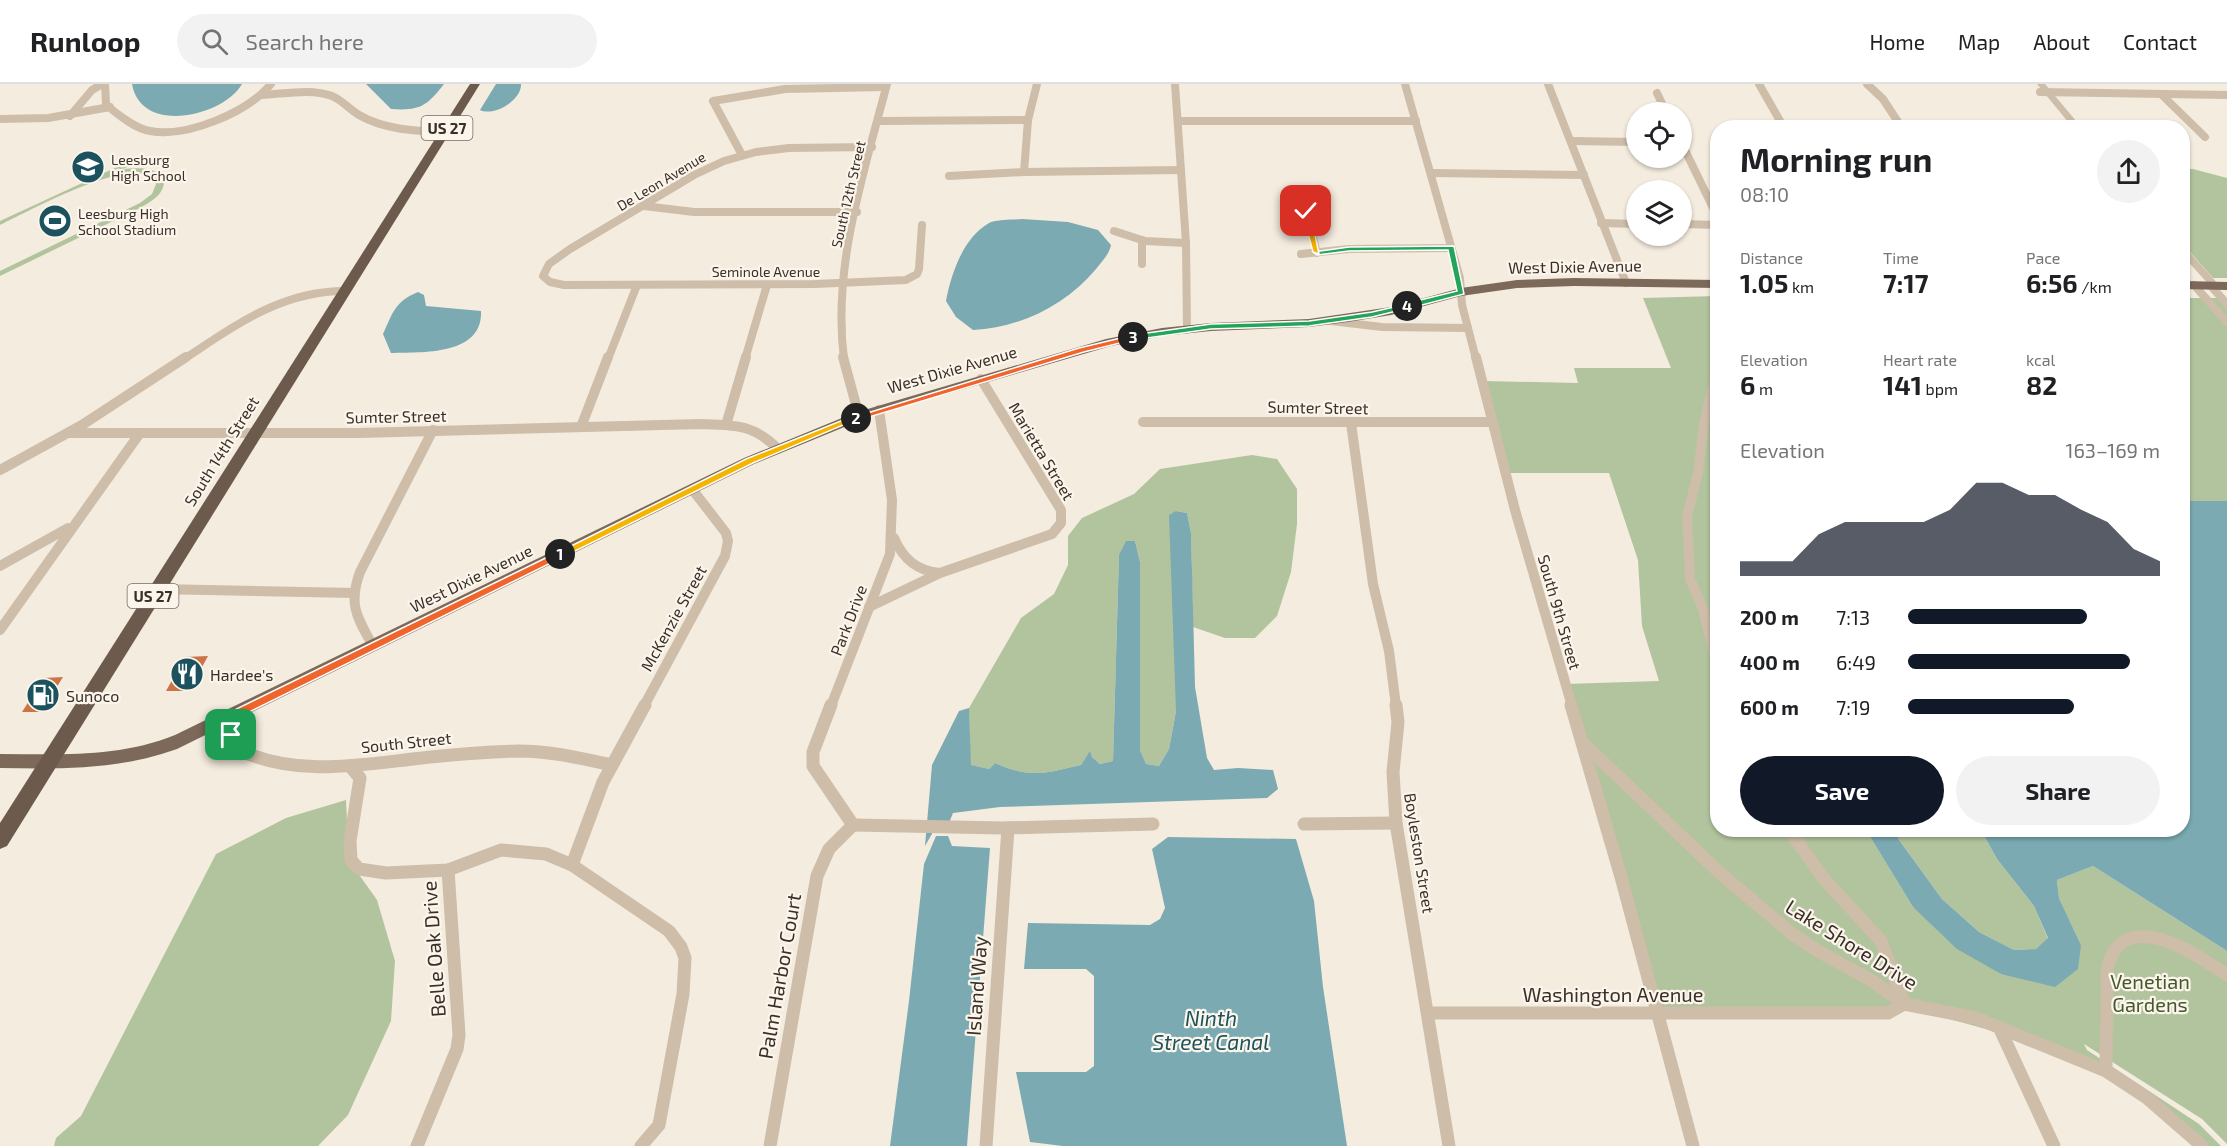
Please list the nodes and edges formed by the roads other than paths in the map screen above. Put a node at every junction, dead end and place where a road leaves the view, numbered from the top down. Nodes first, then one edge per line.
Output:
1 (104, 84) edge
2 (271, 84) edge
3 (475, 84) edge
4 (1037, 84) edge
5 (1175, 84) edge
6 (1405, 84) edge
7 (1548, 84) edge
8 (1759, 84) edge
9 (1867, 84) edge
10 (2033, 84) edge
11 (887, 85) edge
12 (2043, 90) edge
13 (1657, 93) dead end
14 (262, 95) junction
15 (2162, 95) junction
16 (2226, 97) edge
17 (1661, 102) edge
18 (110, 107) junction
19 (70, 116) junction
20 (0, 119) edge
21 (1028, 120) junction
22 (1178, 120) junction
23 (1779, 120) edge
24 (1897, 120) edge
25 (2064, 120) edge
26 (2071, 120) edge
27 (2188, 120) edge
28 (880, 121) junction
29 (1416, 121) junction
30 (2190, 122) edge
31 (445, 132) junction
32 (2205, 137) dead end
33 (1571, 141) junction
34 (1626, 142) edge
35 (872, 147) junction
36 (742, 155) junction
37 (1692, 165) edge
38 (1181, 170) junction
39 (1024, 172) junction
40 (1431, 173) junction
41 (949, 176) dead end
42 (1584, 176) junction
43 (1710, 202) edge
44 (644, 206) junction
45 (1306, 211) dead end
46 (857, 212) junction
47 (1601, 223) junction
48 (1626, 224) edge
49 (1692, 224) edge
50 (922, 225) dead end
51 (1710, 225) edge
52 (1114, 231) dead end
53 (1142, 240) junction
54 (1186, 243) junction
55 (1451, 248) junction
56 (1317, 253) junction
57 (1301, 254) dead end
58 (2190, 261) edge
59 (1142, 264) dead end
60 (2190, 268) edge
61 (844, 283) junction
62 (1626, 283) junction
63 (1710, 284) edge
64 (565, 285) joint
65 (637, 285) junction
66 (767, 285) junction
67 (2206, 286) edge
68 (345, 291) junction
69 (1461, 292) junction
70 (2227, 304) edge
71 (1328, 321) junction
72 (2227, 322) edge
73 (1468, 328) junction
74 (1187, 329) junction
75 (981, 379) junction
76 (1710, 399) edge
77 (879, 410) junction
78 (859, 417) junction
79 (1143, 422) dead end
80 (1492, 422) junction
81 (1351, 423) junction
82 (726, 425) junction
83 (581, 427) junction
84 (433, 430) junction
85 (256, 431) junction
86 (68, 433) junction
87 (140, 433) junction
88 (778, 449) junction
89 (0, 470) edge
90 (692, 489) junction
91 (72, 526) junction
92 (893, 535) junction
93 (0, 566) edge
94 (940, 573) junction
95 (157, 589) junction
96 (354, 592) junction
97 (869, 607) junction
98 (0, 630) edge
99 (1710, 637) edge
100 (373, 646) junction
101 (225, 719) junction
102 (1582, 743) junction
103 (0, 761) edge
104 (49, 761) junction
105 (612, 765) junction
106 (350, 766) junction
107 (1396, 823) junction
108 (1153, 824) dead end
109 (1304, 824) dead end
110 (853, 825) junction
111 (1008, 828) junction
112 (1793, 837) edge
113 (0, 840) edge
114 (572, 865) junction
115 (448, 870) junction
116 (2227, 975) edge
117 (1904, 1004) junction
118 (1428, 1013) junction
119 (1657, 1015) junction
120 (1999, 1027) junction
121 (2106, 1071) junction
122 (417, 1146) edge
123 (641, 1146) edge
124 (770, 1146) edge
125 (986, 1146) edge
126 (1449, 1146) edge
127 (1693, 1146) edge
128 (2054, 1146) edge
129 (2202, 1146) edge

1 - 18 street
1 - 19 street
2 - 14 street
3 - 31 highway, South 14th Street / US 27
4 - 21 street
5 - 22 street
6 - 29 street, South 9th Street
7 - 33 street
8 - 23 street
9 - 24 street
10 - 12 street
11 - 28 street, South 12th Street
11 - 36 street
12 - 15 street
12 - 25 street
12 - 26 street
13 - 17 street
14 - 18 street
14 - 31 street
15 - 16 street
15 - 27 street
18 - 19 street
19 - 20 street
21 - 28 street
21 - 39 street
22 - 29 street
22 - 38 street
28 - 35 street, South 12th Street
29 - 40 street, South 9th Street
30 - 32 street
31 - 68 highway, South 14th Street / US 27
33 - 34 street
33 - 42 street
35 - 36 street, De Leon Avenue
35 - 46 street, South 12th Street
36 - 44 street, De Leon Avenue
37 - 43 street
38 - 39 street
38 - 54 street
39 - 41 street
40 - 42 street
40 - 55 street, South 9th Street
42 - 47 street
44 - 46 street
44 - 64 street, De Leon Avenue
45 - 56 street
46 - 61 street, South 12th Street
47 - 48 street
47 - 62 street
49 - 51 street
50 - 61 street, Seminole Avenue
52 - 53 street
53 - 54 street
53 - 59 street
54 - 74 street
55 - 56 street
55 - 69 street, South 9th Street
56 - 57 street
58 - 67 street
60 - 67 street
61 - 66 street, Seminole Avenue
61 - 78 street, South 12th Street
62 - 63 main road, West Dixie Avenue
62 - 69 main road, West Dixie Avenue
64 - 65 street, Seminole Avenue
65 - 66 street, Seminole Avenue
65 - 83 street
66 - 82 street
67 - 70 street
67 - 72 street
68 - 85 highway, South 14th Street / US 27
68 - 86 street
69 - 71 main road, West Dixie Avenue
69 - 73 street, South 9th Street
71 - 73 street
71 - 74 main road, West Dixie Avenue
73 - 80 street, South 9th Street
74 - 75 main road, West Dixie Avenue
75 - 77 main road, West Dixie Avenue
75 - 94 street, Marietta Street
76 - 99 street
77 - 78 main road, West Dixie Avenue
77 - 92 street, Park Drive
78 - 88 main road, West Dixie Avenue
79 - 81 street, Sumter Street
80 - 81 street, Sumter Street
80 - 102 street, South 9th Street
81 - 107 street, Boyleston Street
82 - 83 street, Sumter Street
82 - 88 street, Sumter Street
83 - 84 street, Sumter Street
84 - 85 street, Sumter Street
84 - 96 street
85 - 87 street, Sumter Street
85 - 95 highway, South 14th Street / US 27
86 - 87 street, Sumter Street
86 - 89 street
87 - 91 street
88 - 90 main road, West Dixie Avenue
90 - 100 main road, West Dixie Avenue
90 - 105 street, McKenzie Street
91 - 93 street
91 - 98 street
92 - 94 street
92 - 97 street, Park Drive
94 - 97 street
95 - 96 street
95 - 104 highway, South 14th Street / US 27
96 - 100 street
97 - 110 street, Park Drive
100 - 101 main road, West Dixie Avenue
101 - 104 main road, West Dixie Avenue
101 - 106 street, South Street
102 - 117 street, Lake Shore Drive
102 - 119 street, South 9th Street
103 - 104 main road
104 - 113 highway, South 14th Street / US 27
105 - 106 street, South Street
105 - 114 street, McKenzie Street
106 - 115 street, Belle Oak Drive
107 - 109 street
107 - 118 street, Boyleston Street
108 - 111 street
110 - 111 street
110 - 124 street, Palm Harbor Court
111 - 125 street, Island Way
112 - 117 street
114 - 115 street
114 - 123 street
115 - 122 street, Belle Oak Drive
116 - 121 street
117 - 119 street, Washington Avenue
117 - 120 street, Lake Shore Drive
118 - 119 street, Washington Avenue
118 - 126 street, Boyleston Street
119 - 127 street, South 9th Street
120 - 121 street, Lake Shore Drive
120 - 128 street
121 - 129 street, Lake Shore Drive

